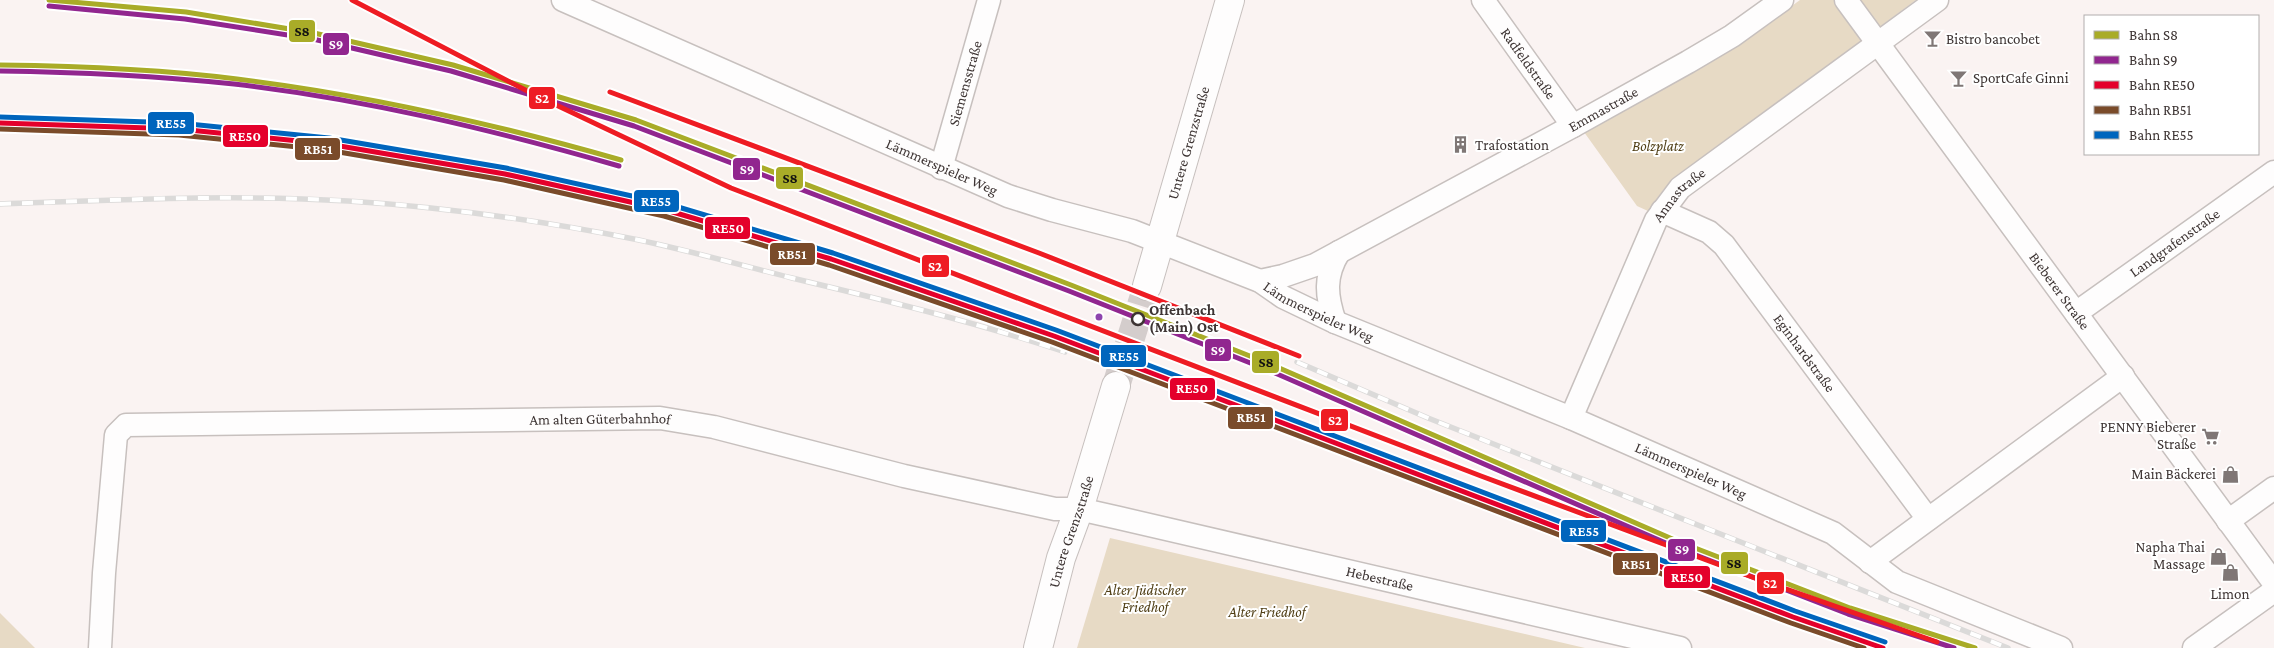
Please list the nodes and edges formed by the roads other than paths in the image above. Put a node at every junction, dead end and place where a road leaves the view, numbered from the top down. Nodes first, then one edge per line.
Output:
1 (563, 0) edge
2 (989, 0) edge
3 (1230, 0) edge
4 (1483, 0) edge
5 (1782, 0) edge
6 (1846, 0) edge
7 (1938, 0) edge
8 (1878, 44) junction
9 (1574, 126) junction
10 (941, 168) junction
11 (2274, 172) edge
12 (1662, 211) junction
13 (1160, 242) junction
14 (1339, 252) junction
15 (1260, 281) junction
16 (1147, 286) tunnel mouth
17 (2076, 313) junction
18 (1335, 322) junction
19 (2123, 376) junction
20 (1116, 386) tunnel mouth
21 (1570, 418) junction
22 (2274, 488) edge
23 (1078, 508) junction
24 (1928, 519) junction
25 (2228, 521) junction
26 (1870, 562) junction
27 (2274, 583) edge
28 (2274, 591) edge
29 (100, 648) edge
30 (1038, 648) edge
31 (1680, 648) edge
32 (2061, 648) edge
33 (2194, 648) edge

1 - 10 street, Lämmerspieler Weg
2 - 10 street, Siemensstraße
3 - 13 main road, Untere Grenzstraße
4 - 9 street, Radfeldstraße
5 - 9 street, Emmastraße
6 - 8 street, Bieberer Straße
7 - 8 street, Annastraße
8 - 12 street, Annastraße
8 - 17 street, Bieberer Straße
9 - 14 street, Emmastraße
10 - 13 street, Lämmerspieler Weg
11 - 17 street, Landgrafenstraße
12 - 21 street, Annastraße
12 - 24 street, Eginhardstraße
13 - 15 street, Lämmerspieler Weg
13 - 16 main road, Untere Grenzstraße
14 - 15 street, Emmastraße
14 - 18 street
15 - 18 street, Lämmerspieler Weg
17 - 19 street, Bieberer Straße
18 - 21 street, Lämmerspieler Weg
19 - 24 street
19 - 25 street, Bieberer Straße
20 - 23 main road, Untere Grenzstraße
21 - 26 street, Lämmerspieler Weg
22 - 25 street
23 - 29 street, Am alten Güterbahnhof
23 - 30 main road, Untere Grenzstraße
23 - 31 street, Hebestraße
24 - 26 street
25 - 27 street, Bieberer Straße
26 - 32 street, Lämmerspieler Weg
28 - 33 street

